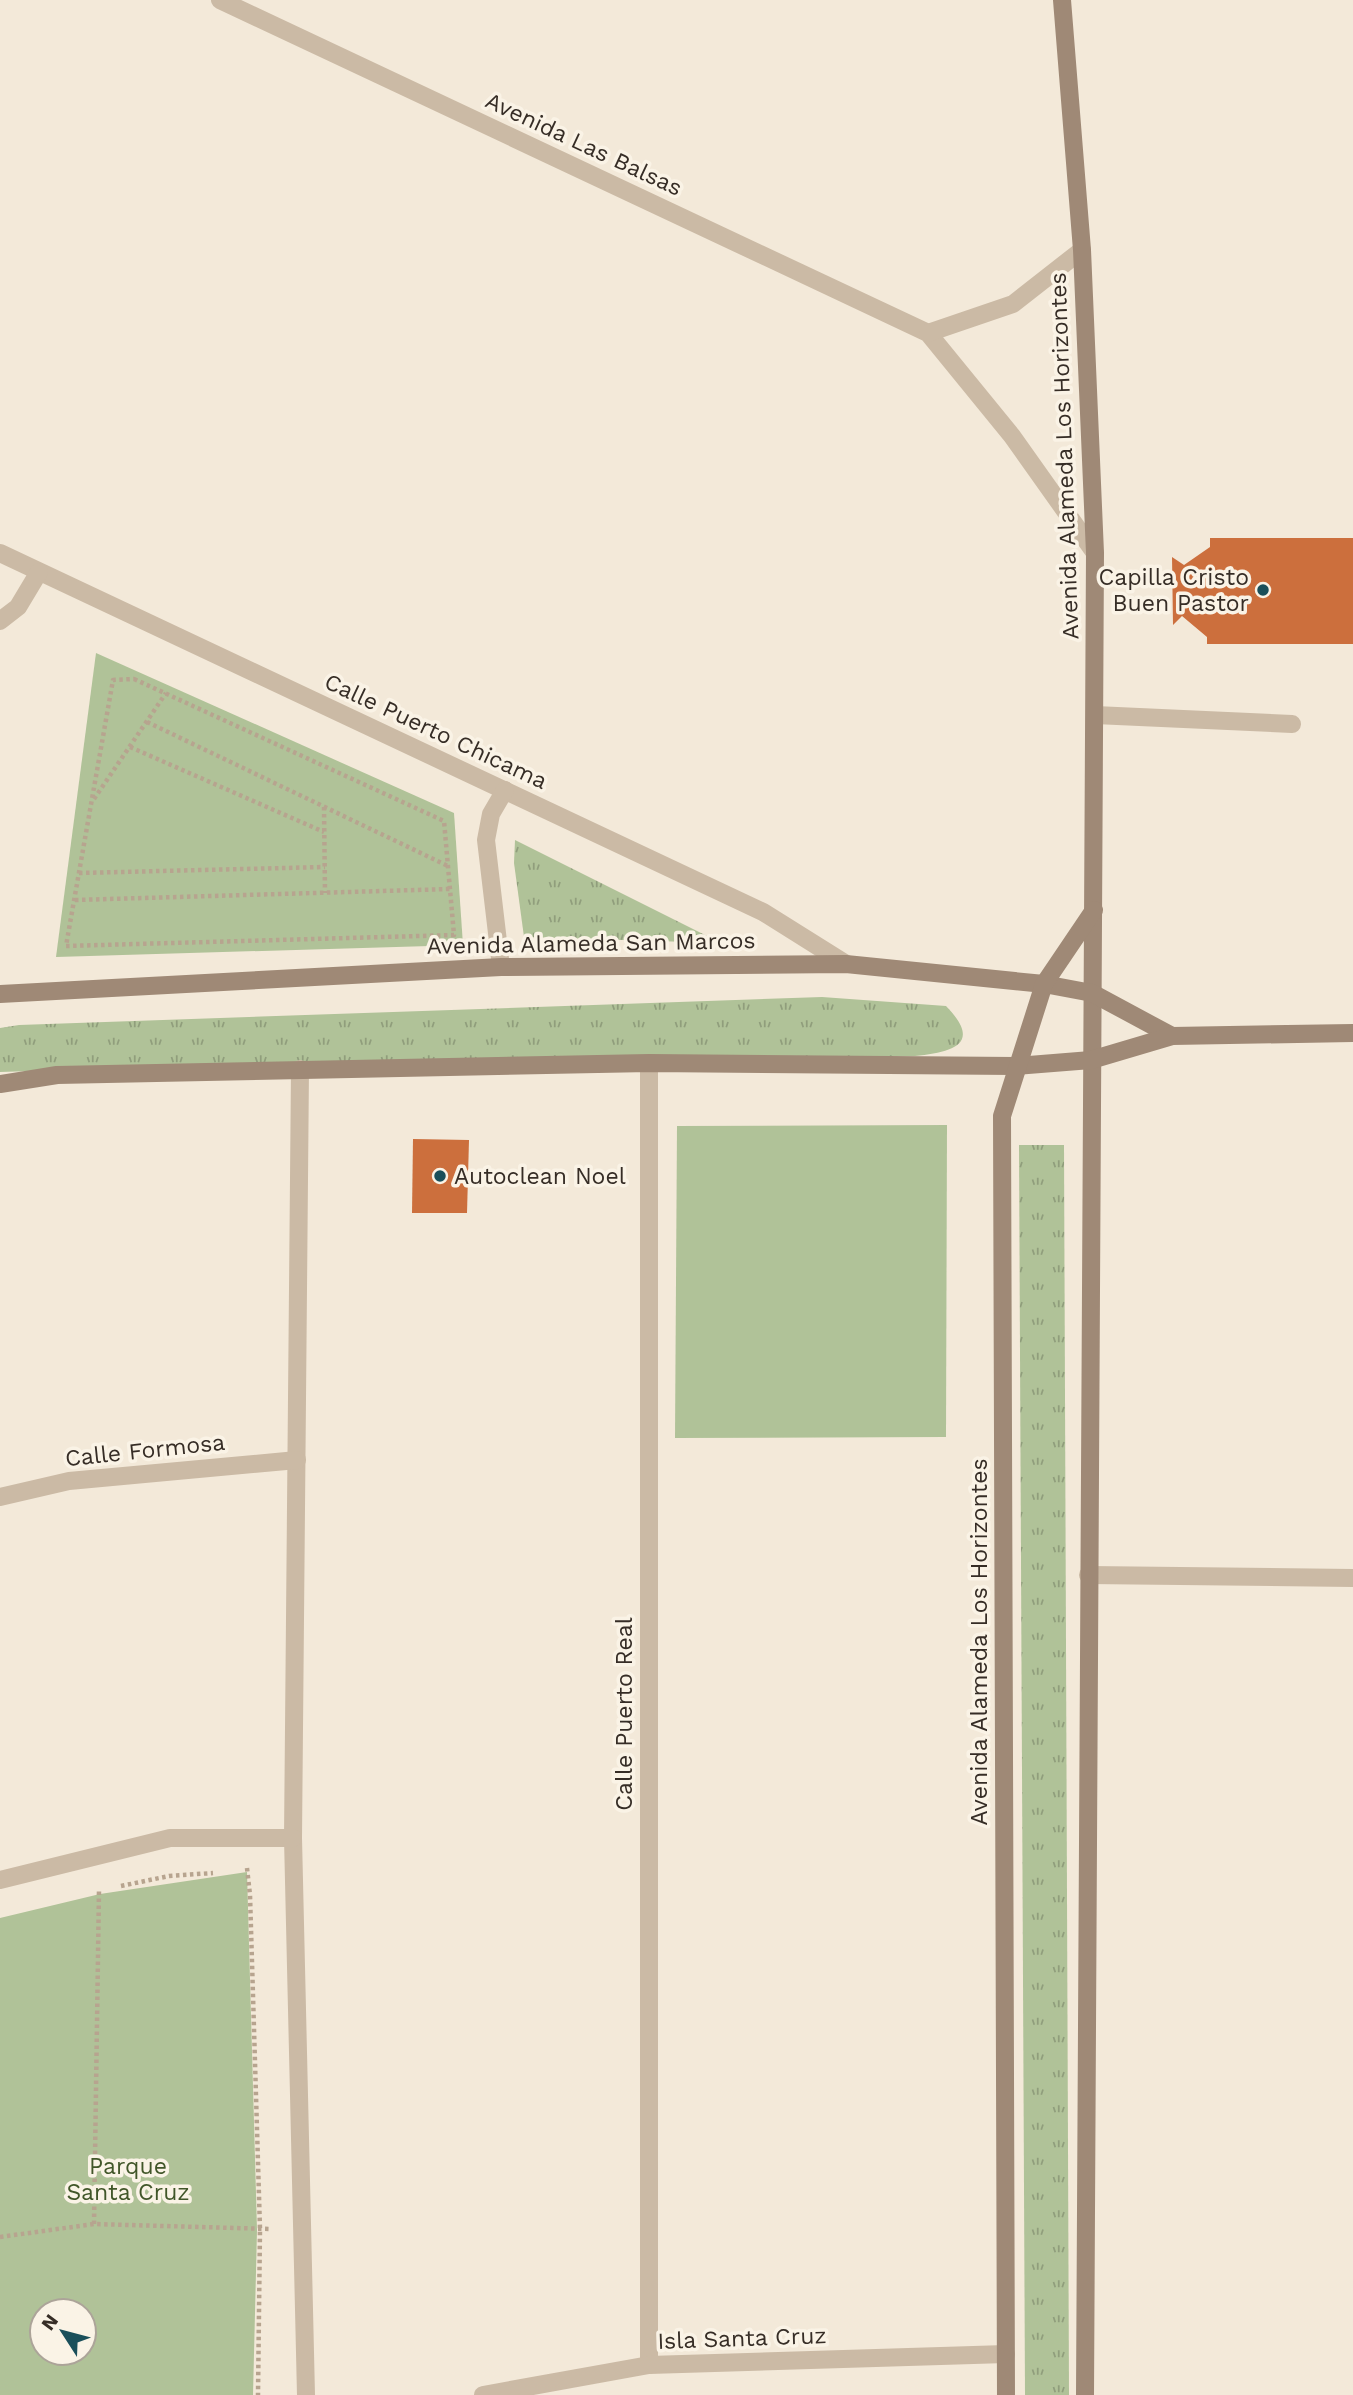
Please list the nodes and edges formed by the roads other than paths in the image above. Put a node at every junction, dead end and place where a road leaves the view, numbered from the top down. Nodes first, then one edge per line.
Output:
1 (220, 0) edge
2 (1062, 0) edge
3 (1082, 250) junction
4 (928, 332) junction
5 (0, 553) edge
6 (1095, 553) junction
7 (39, 572) junction
8 (0, 621) edge
9 (1095, 715) junction
10 (1292, 724) dead end
11 (505, 790) junction
12 (1094, 910) junction
13 (846, 964) junction
14 (501, 967) junction
15 (1044, 984) junction
16 (1092, 993) junction
17 (0, 994) edge
18 (1353, 1032) edge
19 (1172, 1035) junction
20 (1091, 1060) junction
21 (649, 1063) junction
22 (1015, 1066) junction
23 (300, 1069) junction
24 (0, 1084) edge
25 (297, 1460) junction
26 (0, 1497) edge
27 (1088, 1575) junction
28 (1353, 1578) edge
29 (293, 1838) junction
30 (0, 1880) edge
31 (1006, 2354) junction
32 (649, 2365) junction
33 (306, 2395) edge
34 (483, 2395) edge
35 (1006, 2395) edge
36 (1085, 2395) edge

1 - 4 street, Avenida Las Balsas
2 - 3 main road, Avenida Alameda Los Horizontes
3 - 4 street
3 - 6 main road, Avenida Alameda Los Horizontes
4 - 6 street, Avenida Las Balsas
5 - 7 street, Calle Puerto Chicama
6 - 9 main road, Avenida Alameda Los Horizontes
7 - 8 street
7 - 11 street, Calle Puerto Chicama
9 - 10 street
9 - 12 main road, Avenida Alameda Los Horizontes
11 - 13 street, Calle Puerto Chicama
11 - 14 street
12 - 15 main road, Avenida Alameda Los Horizontes
12 - 16 main road, Avenida Alameda Los Horizontes
13 - 14 main road, Avenida Alameda San Marcos
13 - 15 main road, Avenida Alameda San Marcos
14 - 17 main road, Avenida Alameda San Marcos
15 - 16 main road, Avenida Alameda San Marcos
15 - 22 main road, Avenida Alameda Los Horizontes
16 - 19 main road, Avenida Alameda San Marcos
16 - 20 main road, Avenida Alameda Los Horizontes
18 - 19 main road, Avenida Alameda San Marcos
19 - 20 main road, Avenida Alameda San Marcos
20 - 22 main road, Avenida Alameda San Marcos
20 - 27 main road, Avenida Alameda Los Horizontes
21 - 22 main road, Avenida Alameda San Marcos
21 - 23 main road, Avenida Alameda San Marcos
21 - 32 street, Calle Puerto Real
22 - 31 main road, Avenida Alameda Los Horizontes
23 - 24 main road, Avenida Alameda San Marcos
23 - 25 street
25 - 26 street, Calle Formosa
25 - 29 street
27 - 28 street
27 - 36 main road, Avenida Alameda Los Horizontes
29 - 30 street
29 - 33 street
31 - 32 street, Isla Santa Cruz
31 - 35 main road, Avenida Alameda Los Horizontes
32 - 34 street, Isla Santa Cruz

